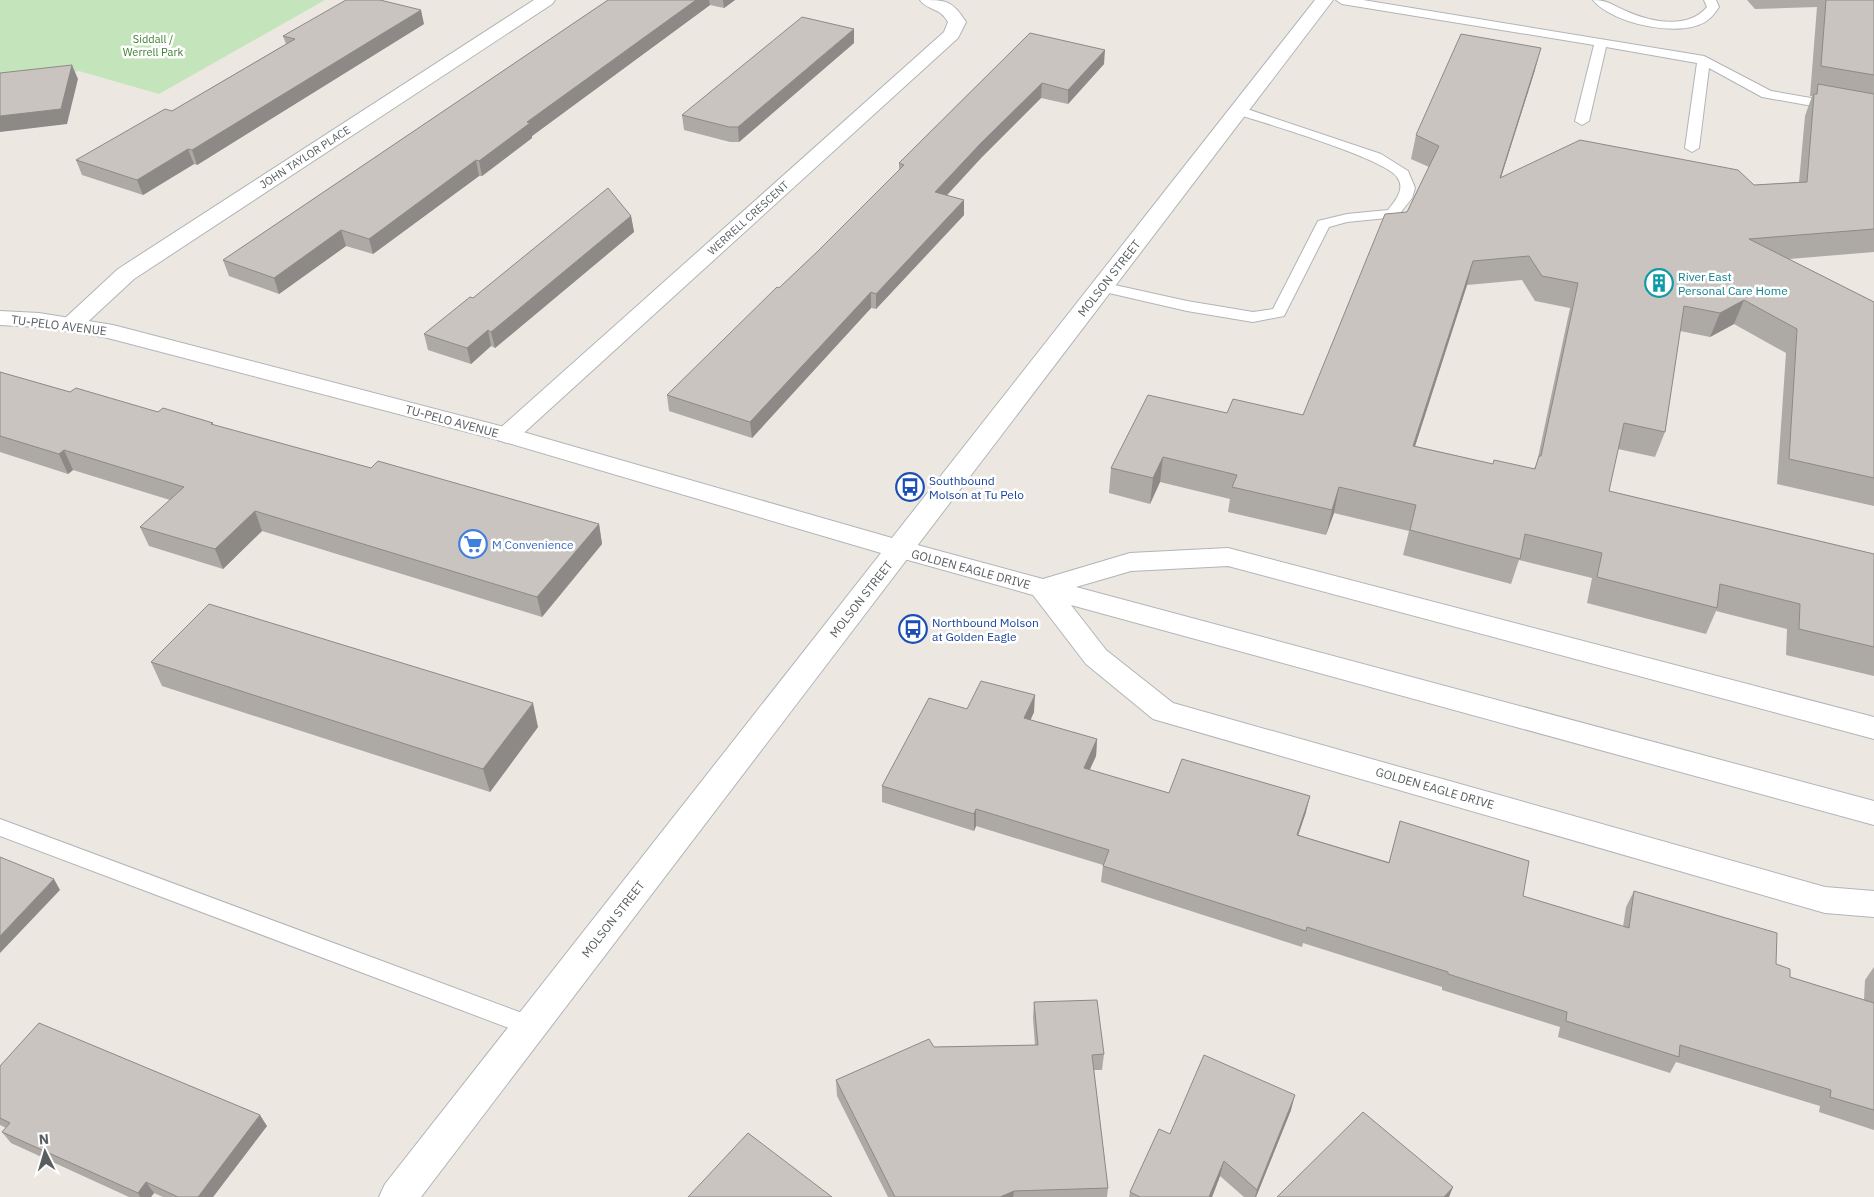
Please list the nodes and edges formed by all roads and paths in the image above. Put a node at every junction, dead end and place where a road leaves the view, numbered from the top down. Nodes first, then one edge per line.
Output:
1 (546, 0) edge
2 (929, 0) edge
3 (1324, 0) edge
4 (1342, 0) edge
5 (1599, 0) edge
6 (1710, 0) edge
7 (1601, 42) junction
8 (1704, 60) junction
9 (1238, 110) junction
10 (1874, 113) edge
11 (1582, 121) dead end
12 (1692, 148) dead end
13 (1101, 287) junction
14 (0, 318) edge
15 (70, 324) junction
16 (507, 435) junction
17 (899, 549) junction
18 (1043, 588) junction
19 (1874, 728) edge
20 (1874, 813) edge
21 (0, 827) edge
22 (1874, 904) edge
23 (530, 1026) junction
24 (398, 1197) edge

1 - 15 street, JOHN TAYLOR PLACE
2 - 16 street, WERRELL CRESCENT
3 - 9 street, MOLSON STREET
4 - 7 lane
5 - 6 lane
7 - 8 lane
7 - 11 lane
8 - 10 lane
8 - 12 lane
9 - 13 street, MOLSON STREET
9 - 13 lane
13 - 17 street, MOLSON STREET
14 - 15 street, TU-PELO AVENUE
15 - 16 street, TU-PELO AVENUE
16 - 17 street, TU-PELO AVENUE
17 - 18 street, GOLDEN EAGLE DRIVE
17 - 23 street, MOLSON STREET
18 - 19 street, GOLDEN EAGLE DRIVE
18 - 20 street, GOLDEN EAGLE DRIVE
18 - 22 street, GOLDEN EAGLE DRIVE
21 - 23 lane
23 - 24 street, MOLSON STREET

